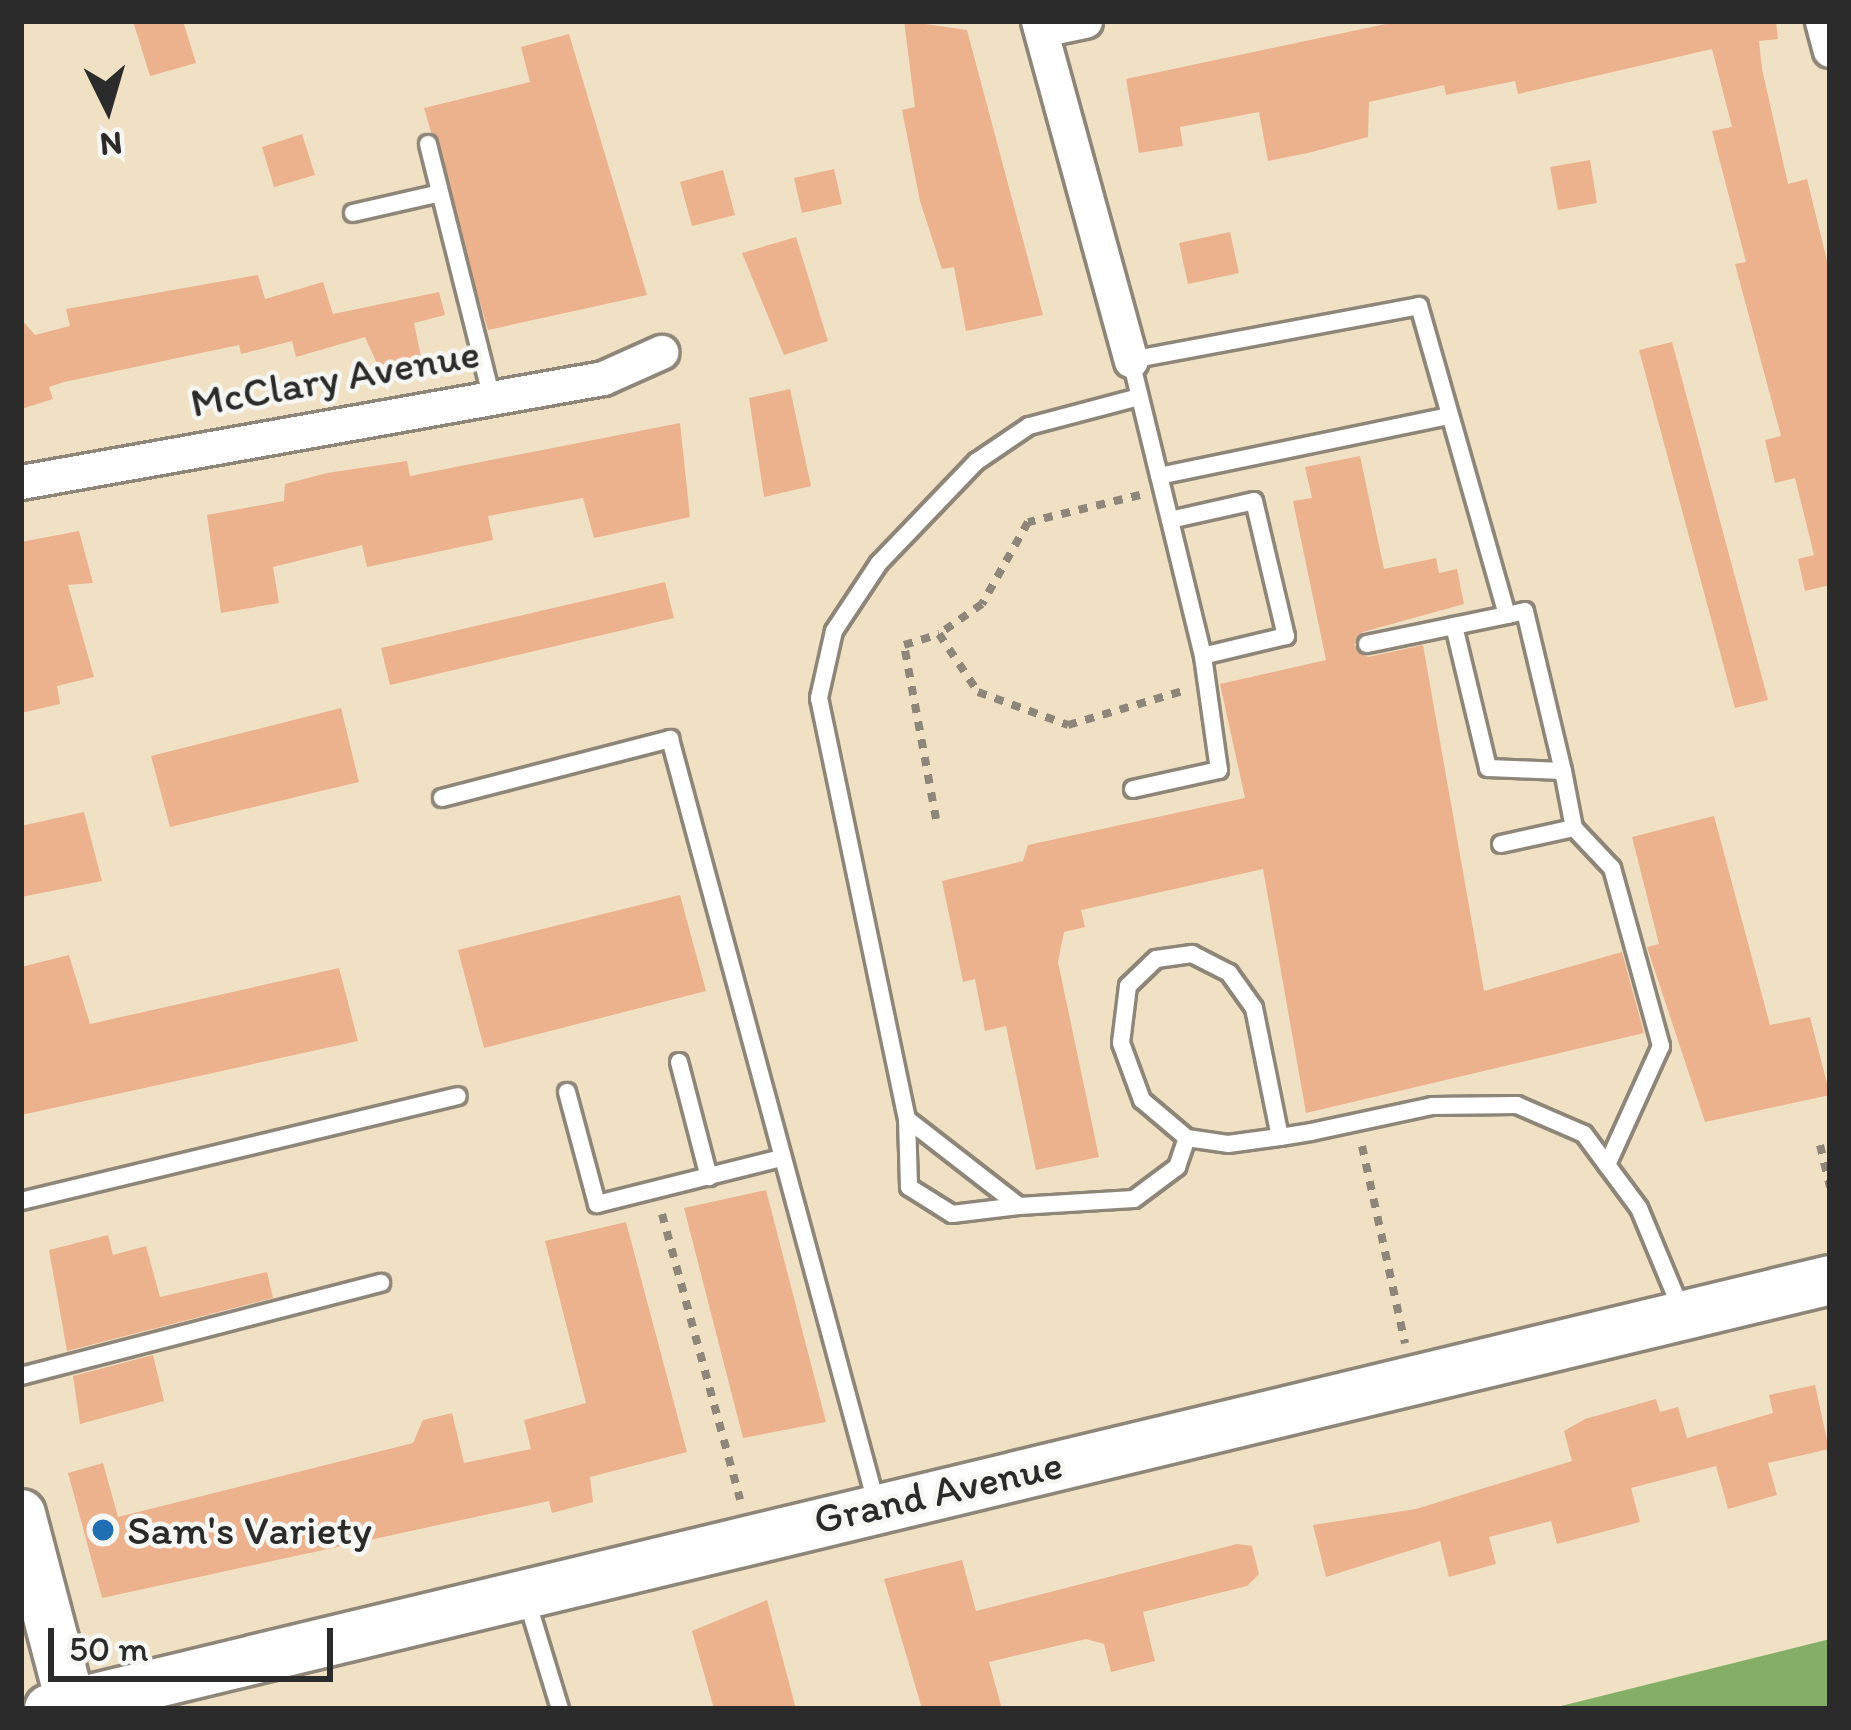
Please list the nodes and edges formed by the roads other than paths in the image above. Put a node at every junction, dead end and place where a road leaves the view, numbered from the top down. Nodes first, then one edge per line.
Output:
1 (1085, 21) edge
2 (1822, 21) edge
3 (1040, 26) edge
4 (1830, 50) edge
5 (428, 144) dead end
6 (440, 193) junction
7 (353, 213) dead end
8 (661, 352) dead end
9 (1131, 360) junction
10 (491, 395) junction
11 (1139, 397) junction
12 (1444, 417) junction
13 (21, 482) edge
14 (1155, 484) junction
15 (1170, 520) junction
16 (1507, 615) junction
17 (1454, 626) junction
18 (1367, 644) dead end
19 (1203, 656) junction
20 (1562, 771) junction
21 (1133, 789) dead end
22 (442, 799) dead end
23 (1574, 828) junction
24 (1501, 844) dead end
25 (679, 1063) dead end
26 (568, 1093) dead end
27 (458, 1096) dead end
28 (907, 1119) junction
29 (1280, 1137) junction
30 (1186, 1138) junction
31 (782, 1159) junction
32 (1607, 1166) junction
33 (709, 1177) junction
34 (21, 1201) edge
35 (1019, 1206) junction
36 (1830, 1280) edge
37 (381, 1283) dead end
38 (1684, 1315) junction
39 (21, 1376) edge
40 (877, 1506) junction
41 (21, 1514) edge
42 (524, 1591) junction
43 (33, 1609) edge
44 (63, 1705) edge
45 (560, 1709) edge

1 - 3 street
2 - 4 street
3 - 9 street
5 - 6 lane
6 - 7 lane
6 - 10 lane
8 - 10 street, McClary Avenue
9 - 11 lane
9 - 12 lane
10 - 13 street, McClary Avenue
11 - 14 lane
11 - 28 lane
12 - 14 lane
12 - 16 lane
14 - 15 lane
15 - 19 lane
15 - 19 lane
16 - 17 lane
16 - 20 lane
17 - 18 lane
17 - 20 lane
19 - 21 lane
20 - 23 lane
22 - 31 lane
23 - 24 lane
23 - 32 lane
25 - 33 lane
26 - 33 lane
27 - 34 lane
28 - 35 lane
28 - 35 lane
29 - 30 lane
29 - 30 lane
29 - 32 lane
30 - 35 lane
31 - 33 lane
31 - 40 lane
32 - 38 lane
36 - 38 street, Grand Avenue
37 - 39 lane
38 - 40 street, Grand Avenue
40 - 42 street, Grand Avenue
41 - 43 street
42 - 44 street, Grand Avenue
42 - 45 lane
43 - 44 street

